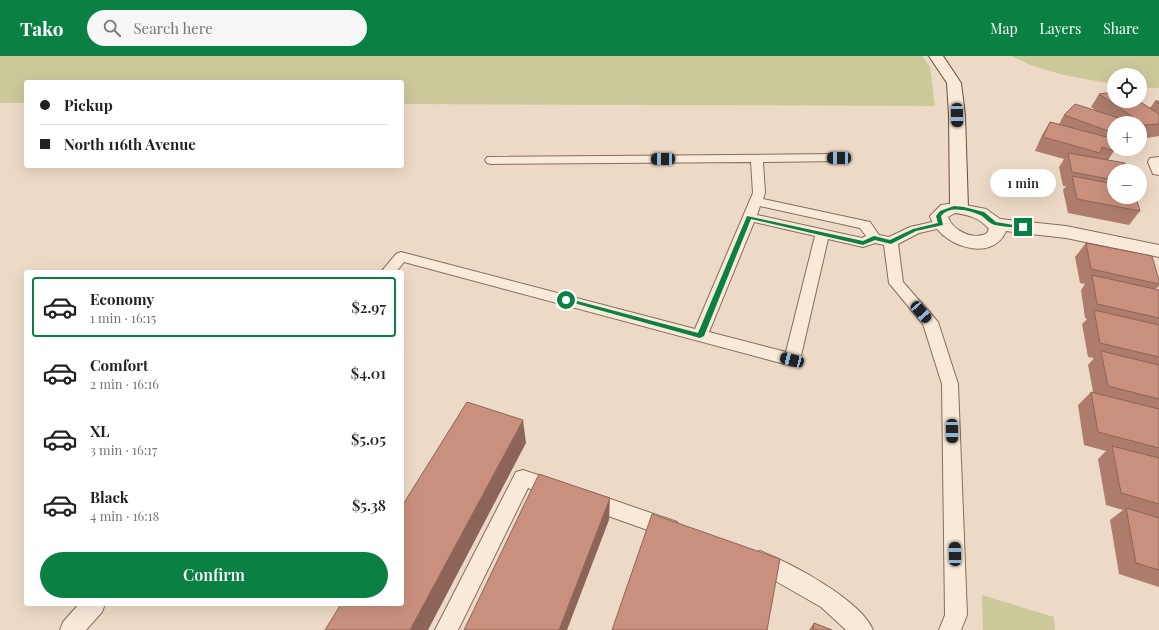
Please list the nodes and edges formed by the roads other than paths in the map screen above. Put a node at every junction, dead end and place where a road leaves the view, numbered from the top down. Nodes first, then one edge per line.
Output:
1 (936, 56) edge
2 (757, 158) junction
3 (839, 158) dead end
4 (491, 160) dead end
5 (756, 201) junction
6 (959, 208) junction
7 (749, 217) junction
8 (941, 224) junction
9 (995, 224) junction
10 (822, 234) junction
11 (882, 240) junction
12 (1159, 251) edge
13 (390, 270) edge
14 (700, 336) junction
15 (686, 535) edge
16 (745, 556) edge
17 (92, 606) edge
18 (71, 630) edge
19 (446, 630) edge
20 (862, 630) edge
21 (950, 630) edge

1 - 6 street
2 - 3 lane
2 - 4 lane
2 - 5 lane
5 - 7 lane
5 - 11 lane
6 - 8 street
6 - 9 street
7 - 10 lane
7 - 14 lane
8 - 9 street
8 - 11 lane
9 - 12 street
10 - 11 lane
10 - 14 lane
11 - 21 lane
13 - 14 lane
15 - 19 lane
16 - 20 lane
17 - 18 lane

